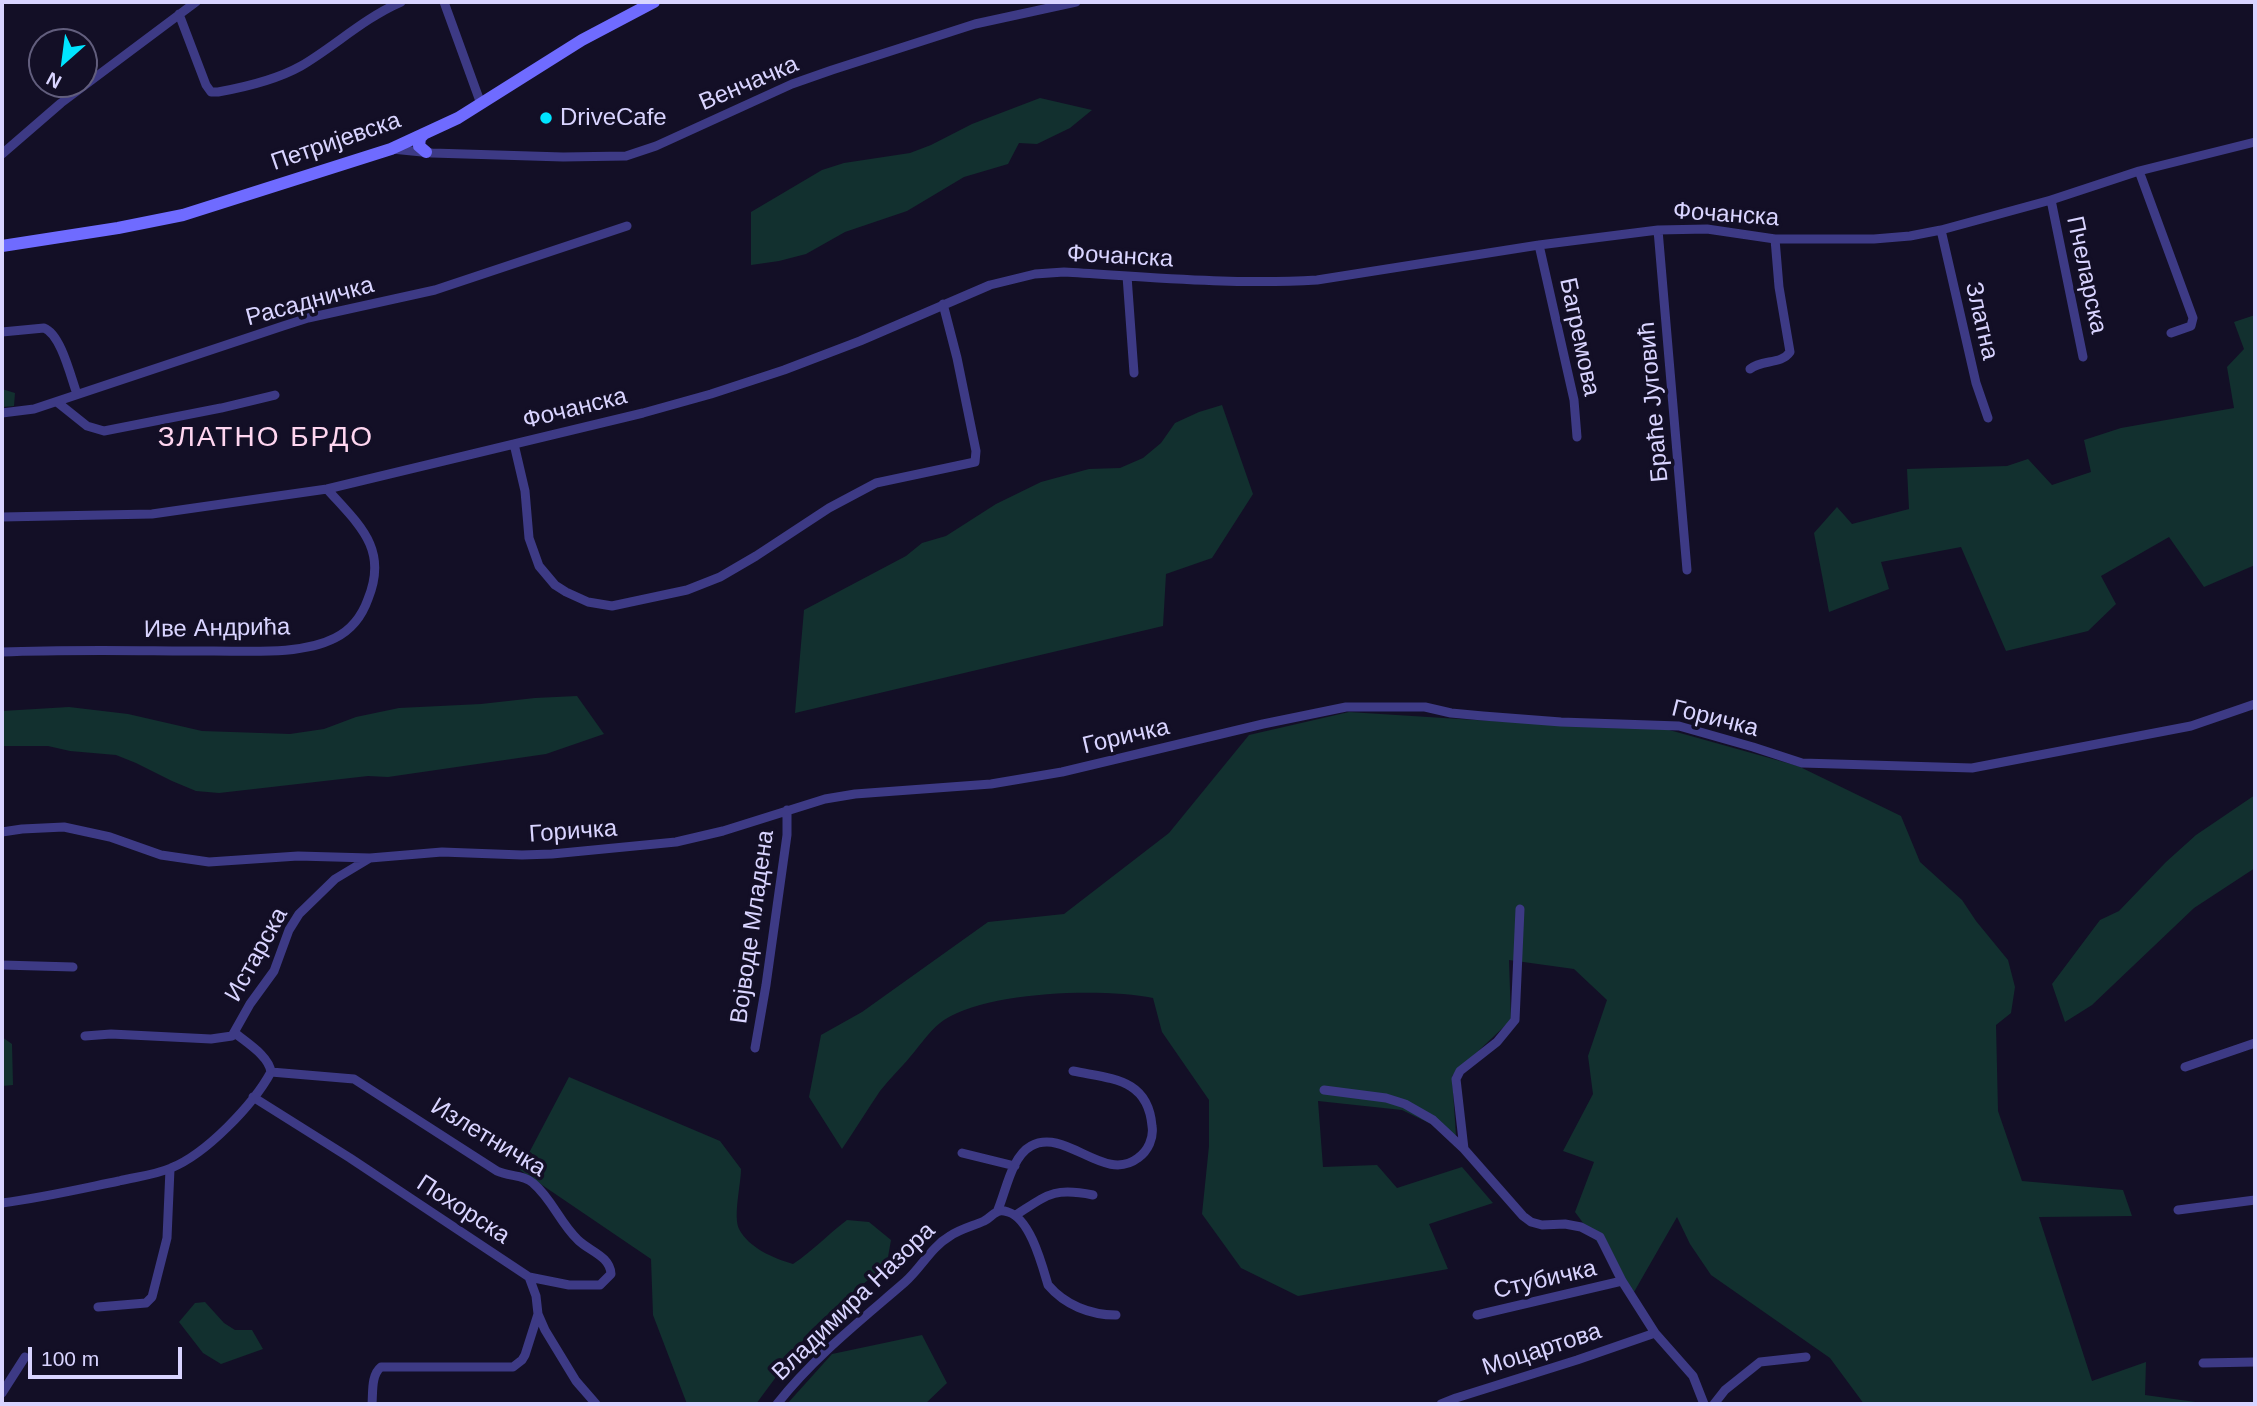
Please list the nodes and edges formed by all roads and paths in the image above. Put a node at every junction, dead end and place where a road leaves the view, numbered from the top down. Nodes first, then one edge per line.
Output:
1 (196, 2) edge
2 (401, 2) edge
3 (444, 2) edge
4 (654, 2) edge
5 (1076, 2) edge
6 (179, 14) junction
7 (481, 104) junction
8 (424, 134) junction
9 (2255, 142) edge
10 (391, 149) junction
11 (426, 152) junction
12 (2, 154) edge
13 (2139, 171) junction
14 (2051, 200) junction
15 (627, 226) dead end
16 (1658, 230) junction
17 (1941, 230) junction
18 (1775, 239) junction
19 (1539, 245) junction
20 (2, 246) edge
21 (1127, 276) junction
22 (943, 304) junction
23 (2, 332) edge
24 (2171, 333) dead end
25 (2083, 357) dead end
26 (1750, 369) dead end
27 (1134, 373) dead end
28 (77, 394) junction
29 (275, 395) dead end
30 (57, 402) junction
31 (2, 413) edge
32 (1988, 418) dead end
33 (1577, 437) dead end
34 (514, 444) junction
35 (327, 489) junction
36 (2, 517) edge
37 (1687, 570) dead end
38 (2, 652) edge
39 (2255, 704) edge
40 (788, 810) junction
41 (2, 832) edge
42 (370, 858) junction
43 (1520, 909) dead end
44 (2, 965) edge
45 (73, 967) dead end
46 (236, 1033) junction
47 (85, 1035) dead end
48 (2255, 1043) edge
49 (755, 1048) dead end
50 (2185, 1067) dead end
51 (1073, 1071) dead end
52 (271, 1072) junction
53 (1324, 1090) dead end
54 (253, 1097) junction
55 (1464, 1149) junction
56 (962, 1153) dead end
57 (1015, 1166) junction
58 (170, 1169) junction
59 (1093, 1195) dead end
60 (2255, 1200) edge
61 (2, 1203) edge
62 (2178, 1210) dead end
63 (997, 1212) junction
64 (1016, 1215) junction
65 (529, 1277) junction
66 (1622, 1282) junction
67 (98, 1307) dead end
68 (538, 1314) junction
69 (1116, 1315) dead end
70 (1478, 1315) dead end
71 (1655, 1333) junction
72 (25, 1357) dead end
73 (1806, 1357) dead end
74 (2255, 1362) edge
75 (2203, 1363) dead end
76 (2, 1393) edge
77 (372, 1404) edge
78 (596, 1404) edge
79 (777, 1404) edge
80 (1441, 1404) edge
81 (1704, 1404) edge
82 (1714, 1404) edge

1 - 6 street
2 - 6 street
3 - 7 street
4 - 7 main road, Петријевска
5 - 11 street, Венчачка
6 - 12 street
7 - 8 main road, Петријевска
8 - 10 main road, Петријевска
8 - 11 main road
9 - 13 street, Фочанска
10 - 11 street, Венчачка
10 - 20 main road, Петријевска
13 - 14 street, Фочанска
13 - 24 street
14 - 17 street, Фочанска
14 - 25 street, Пчеларска
15 - 28 street, Расадничка
16 - 18 street, Фочанска
16 - 19 street, Фочанска
16 - 37 street, Браће Југовић
17 - 18 street, Фочанска
17 - 32 street, Златна
18 - 26 street
19 - 21 street, Фочанска
19 - 33 street, Багремова
21 - 22 street, Фочанска
21 - 27 street
22 - 34 street, Фочанска
22 - 34 street
23 - 28 street
28 - 30 street, Расадничка
29 - 30 street
30 - 31 street, Расадничка
34 - 35 street, Фочанска
35 - 36 street, Фочанска
35 - 38 street, Иве Андрића
39 - 40 street, Горичка
40 - 42 street, Горичка
40 - 49 street, Војводе Младена
41 - 42 street, Горичка
42 - 46 street, Истарска
43 - 55 street
44 - 45 street
46 - 47 street, Истарска
46 - 52 street
48 - 50 street
51 - 57 street
52 - 54 street
52 - 65 street, Излетничка
53 - 55 street
54 - 58 street
54 - 65 street, Похорска
55 - 66 street
56 - 57 street
57 - 63 street
58 - 61 street
58 - 67 street
59 - 64 street
60 - 62 street
63 - 64 street
63 - 79 street, Владимира Назора
64 - 69 street
65 - 68 street
66 - 70 street, Стубичка
66 - 71 street
68 - 77 street
68 - 78 street
71 - 80 street, Моцартова
71 - 81 street
72 - 76 street
73 - 82 street
74 - 75 street

